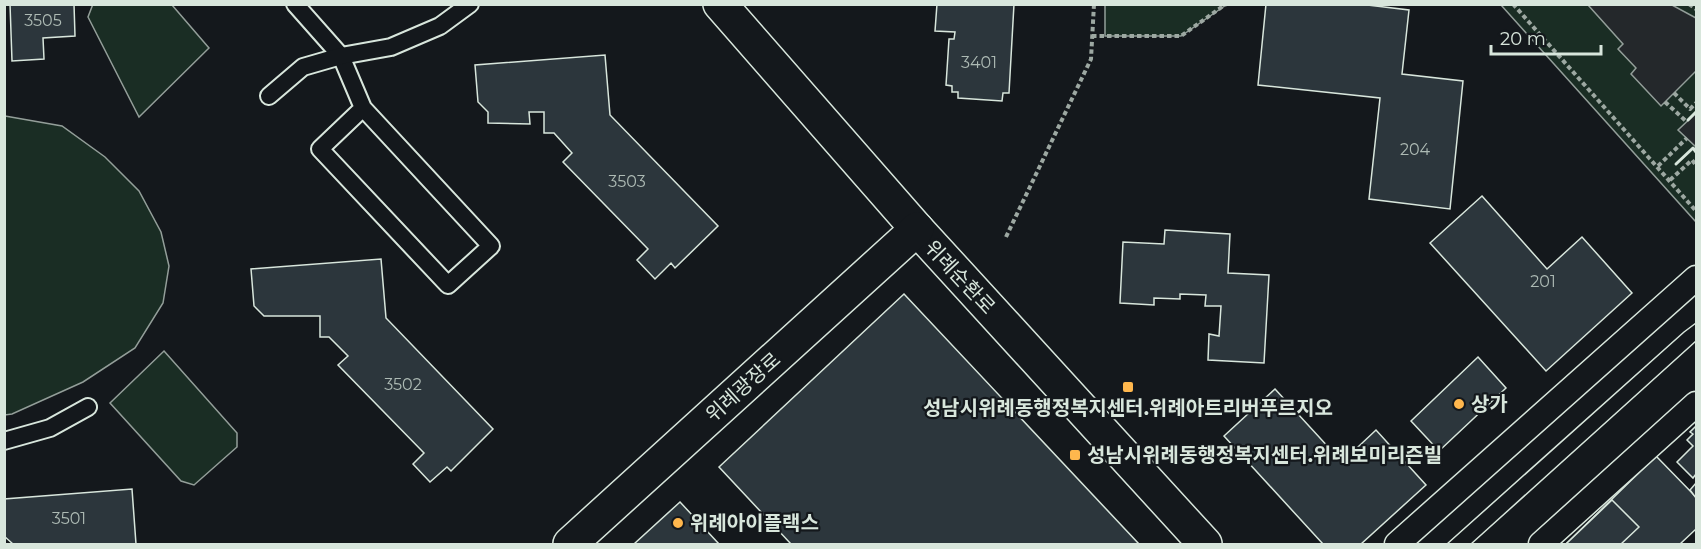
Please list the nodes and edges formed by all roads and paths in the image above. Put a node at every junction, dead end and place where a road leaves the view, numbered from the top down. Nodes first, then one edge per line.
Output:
1 (295, 4) edge
2 (470, 4) edge
3 (720, 4) edge
4 (1094, 4) edge
5 (1226, 4) edge
6 (1513, 4) edge
7 (1689, 4) edge
8 (1696, 9) edge
9 (1092, 36) junction
10 (341, 56) junction
11 (1674, 93) dead end
12 (269, 96) dead end
13 (1665, 102) dead end
14 (1696, 103) edge
15 (363, 108) junction
16 (1687, 122) dead end
17 (1687, 138) dead end
18 (1696, 165) edge
19 (1658, 166) junction
20 (1670, 180) junction
21 (1696, 211) edge
22 (917, 229) junction
23 (1006, 237) dead end
24 (1696, 278) edge
25 (1696, 404) edge
26 (88, 407) dead end
27 (4, 441) edge
28 (570, 544) edge
29 (1205, 544) edge
30 (1397, 544) edge
31 (1541, 544) edge

1 - 10 lane
2 - 10 lane
3 - 22 street, 위례순환로
4 - 9 path
5 - 9 path
6 - 19 path
7 - 8 path
9 - 23 path
10 - 12 lane
10 - 15 lane
11 - 14 path
13 - 16 path
15 - 15 lane
17 - 19 path
18 - 20 path
19 - 20 path
20 - 21 path
22 - 28 street, 위례광장로
22 - 29 street, 위례순환로
24 - 30 street
25 - 31 street
26 - 27 lane

